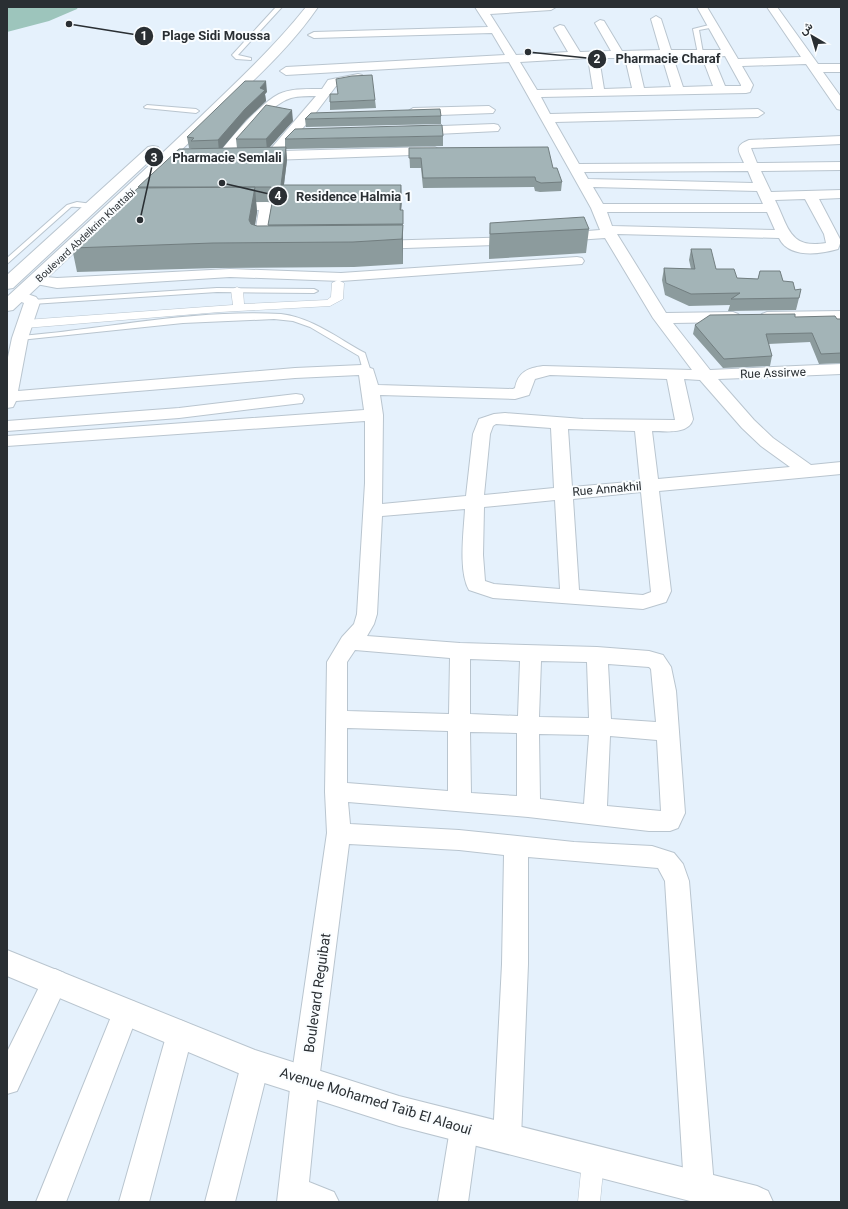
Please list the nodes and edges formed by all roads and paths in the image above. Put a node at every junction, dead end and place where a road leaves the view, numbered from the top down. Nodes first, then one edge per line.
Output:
1 (279, 7) edge
2 (294, 7) edge
3 (312, 7) edge
4 (551, 7) edge
5 (702, 7) edge
6 (772, 7) edge
7 (481, 9) edge
8 (656, 19) dead end
9 (600, 23) dead end
10 (713, 26) junction
11 (560, 28) dead end
12 (496, 30) junction
13 (314, 35) dead end
14 (505, 46) junction
15 (490, 47) dead end
16 (667, 53) junction
17 (703, 53) junction
18 (618, 54) junction
19 (630, 54) junction
20 (576, 55) junction
21 (593, 55) junction
22 (732, 58) junction
23 (249, 59) junction
24 (515, 64) junction
25 (812, 64) junction
26 (841, 68) edge
27 (286, 72) dead end
28 (827, 85) junction
29 (841, 85) edge
30 (720, 89) junction
31 (639, 91) junction
32 (678, 91) junction
33 (326, 92) junction
34 (598, 92) junction
35 (653, 92) junction
36 (533, 94) junction
37 (841, 106) edge
38 (147, 107) dead end
39 (489, 110) dead end
40 (758, 112) dead end
41 (402, 113) edge
42 (193, 114) junction
43 (323, 115) edge
44 (307, 116) junction
45 (663, 116) junction
46 (546, 118) junction
47 (494, 128) dead end
48 (407, 131) edge
49 (291, 133) junction
50 (307, 133) edge
51 (190, 135) junction
52 (841, 140) edge
53 (449, 151) edge
54 (550, 151) edge
55 (565, 151) junction
56 (271, 156) junction
57 (166, 158) junction
58 (181, 158) edge
59 (752, 166) junction
60 (841, 166) edge
61 (575, 168) junction
62 (584, 183) junction
63 (841, 194) edge
64 (810, 195) junction
65 (767, 197) junction
66 (92, 206) junction
67 (115, 207) junction
68 (131, 207) edge
69 (219, 207) edge
70 (598, 208) junction
71 (608, 232) junction
72 (783, 234) junction
73 (544, 239) edge
74 (529, 240) edge
75 (283, 245) edge
76 (365, 245) edge
77 (7, 262) edge
78 (577, 262) dead end
79 (36, 280) junction
80 (338, 283) dead end
81 (7, 284) edge
82 (237, 290) junction
83 (314, 291) dead end
84 (19, 301) edge
85 (239, 308) junction
86 (841, 316) edge
87 (661, 318) junction
88 (22, 332) junction
89 (841, 369) edge
90 (366, 372) junction
91 (295, 373) junction
92 (674, 373) junction
93 (705, 375) junction
94 (181, 383) junction
95 (372, 390) junction
96 (296, 399) junction
97 (8, 400) edge
98 (179, 412) junction
99 (374, 415) junction
100 (298, 420) junction
101 (559, 424) junction
102 (7, 426) edge
103 (643, 426) junction
104 (178, 430) junction
105 (7, 442) edge
106 (841, 468) edge
107 (806, 470) junction
108 (650, 485) junction
109 (562, 493) junction
110 (474, 501) junction
111 (374, 511) junction
112 (570, 597) junction
113 (349, 642) junction
114 (460, 650) junction
115 (531, 653) junction
116 (597, 655) junction
117 (337, 719) junction
118 (458, 724) junction
119 (528, 725) junction
120 (600, 727) junction
121 (668, 732) junction
122 (336, 792) junction
123 (459, 801) junction
124 (528, 807) junction
125 (595, 815) junction
126 (339, 833) junction
127 (516, 846) junction
128 (7, 963) edge
129 (54, 981) junction
130 (126, 1011) junction
131 (180, 1033) junction
132 (255, 1065) junction
133 (304, 1080) junction
134 (7, 1081) edge
135 (464, 1129) junction
136 (507, 1138) junction
137 (593, 1161) junction
138 (699, 1186) junction
139 (293, 1197) edge
140 (51, 1202) edge
141 (134, 1202) edge
142 (220, 1202) edge
143 (324, 1202) edge
144 (453, 1202) edge
145 (589, 1202) edge
146 (757, 1202) edge

1 - 23 lane
2 - 23 street, Boulevard Abdelkrim Khattabi
3 - 51 street, Boulevard Abdelkrim Khattabi
4 - 7 street
5 - 10 street
6 - 25 street
7 - 12 street
8 - 16 street
9 - 18 street
10 - 17 lane
10 - 22 street
11 - 20 street
12 - 13 street
12 - 14 street
14 - 15 street
14 - 24 street
16 - 17 street
16 - 19 street
16 - 32 street
17 - 22 street
17 - 30 street
18 - 19 street
18 - 21 street
19 - 31 street
20 - 21 street
20 - 24 street
21 - 34 street
22 - 25 street
22 - 30 street
23 - 42 street, Boulevard Abdelkrim Khattabi
24 - 27 street
24 - 33 street
24 - 36 street
25 - 26 street
25 - 28 street
28 - 29 street
28 - 37 street
30 - 32 street
31 - 34 street
31 - 35 street
32 - 35 street
33 - 44 street
33 - 56 street
34 - 36 street
35 - 45 street
36 - 46 street
38 - 42 lane
39 - 41 street
40 - 45 street
42 - 51 street
42 - 66 street, Boulevard Abdelkrim Khattabi
43 - 44 street
44 - 49 street
45 - 46 street
46 - 55 street
47 - 48 street
49 - 50 street
49 - 56 street
51 - 57 street, Boulevard Abdelkrim Khattabi
52 - 59 street
53 - 56 street
54 - 55 street
55 - 61 street
57 - 58 street
57 - 67 street, Boulevard Abdelkrim Khattabi
59 - 60 street
59 - 61 street
59 - 65 street
61 - 62 street
62 - 65 street
62 - 70 street
63 - 64 street
64 - 65 street
64 - 72 street
65 - 70 street
65 - 72 street
66 - 77 lane
66 - 81 street, Boulevard Abdelkrim Khattabi
67 - 68 street
67 - 79 street, Boulevard Abdelkrim Khattabi
69 - 75 street
70 - 71 street
71 - 72 street
71 - 73 street
71 - 87 street
74 - 76 street
78 - 79 street
79 - 84 street, Boulevard Abdelkrim Khattabi
80 - 85 street
82 - 83 lane
82 - 84 lane
82 - 85 street
84 - 88 street
85 - 88 street
86 - 87 street
87 - 93 street
88 - 90 lane
88 - 97 street
89 - 93 street, Rue Assirwe
90 - 91 street
90 - 95 street, Boulevard Reguibat
91 - 94 street
91 - 96 street
92 - 93 street, Rue Assirwe
92 - 95 street, Rue Assirwe
92 - 103 street
93 - 107 street
94 - 97 street
94 - 98 street
95 - 99 street, Boulevard Reguibat
96 - 98 street
96 - 100 street
98 - 102 street
98 - 104 street
99 - 100 street
99 - 111 street, Boulevard Reguibat
100 - 104 street
101 - 103 street
101 - 109 street
101 - 110 street
103 - 108 street
104 - 105 street
106 - 107 street, Rue Annakhil
107 - 108 street, Rue Annakhil
108 - 109 street, Rue Annakhil
108 - 112 street
109 - 110 street, Rue Annakhil
109 - 112 street
110 - 111 street, Rue Annakhil
110 - 112 street
111 - 113 street, Boulevard Reguibat
113 - 114 street
113 - 117 street, Boulevard Reguibat
114 - 115 street
114 - 118 street
115 - 116 street
115 - 119 street
116 - 120 street
116 - 121 street
117 - 118 street
117 - 122 street, Boulevard Reguibat
118 - 119 street
118 - 123 street
119 - 120 street
119 - 124 street
120 - 121 street
120 - 125 street
121 - 125 street
122 - 123 street
122 - 126 street, Boulevard Reguibat
123 - 124 street
124 - 125 street
126 - 127 street
126 - 133 street, Boulevard Reguibat
127 - 136 street
127 - 138 street
128 - 129 street, Avenue Mohamed Taïb El Alaoui
129 - 130 street, Avenue Mohamed Taïb El Alaoui
129 - 134 street
130 - 131 street, Avenue Mohamed Taïb El Alaoui
130 - 140 street
131 - 132 street, Avenue Mohamed Taïb El Alaoui
131 - 141 street
132 - 133 street, Avenue Mohamed Taïb El Alaoui
132 - 142 street
133 - 135 street, Avenue Mohamed Taïb El Alaoui
133 - 139 street, Boulevard Reguibat
135 - 136 street, Avenue Mohamed Taïb El Alaoui
135 - 144 street
136 - 137 street, Avenue Mohamed Taïb El Alaoui
137 - 138 street, Avenue Mohamed Taïb El Alaoui
137 - 145 street
138 - 146 street, Avenue Mohamed Taïb El Alaoui
139 - 143 street

